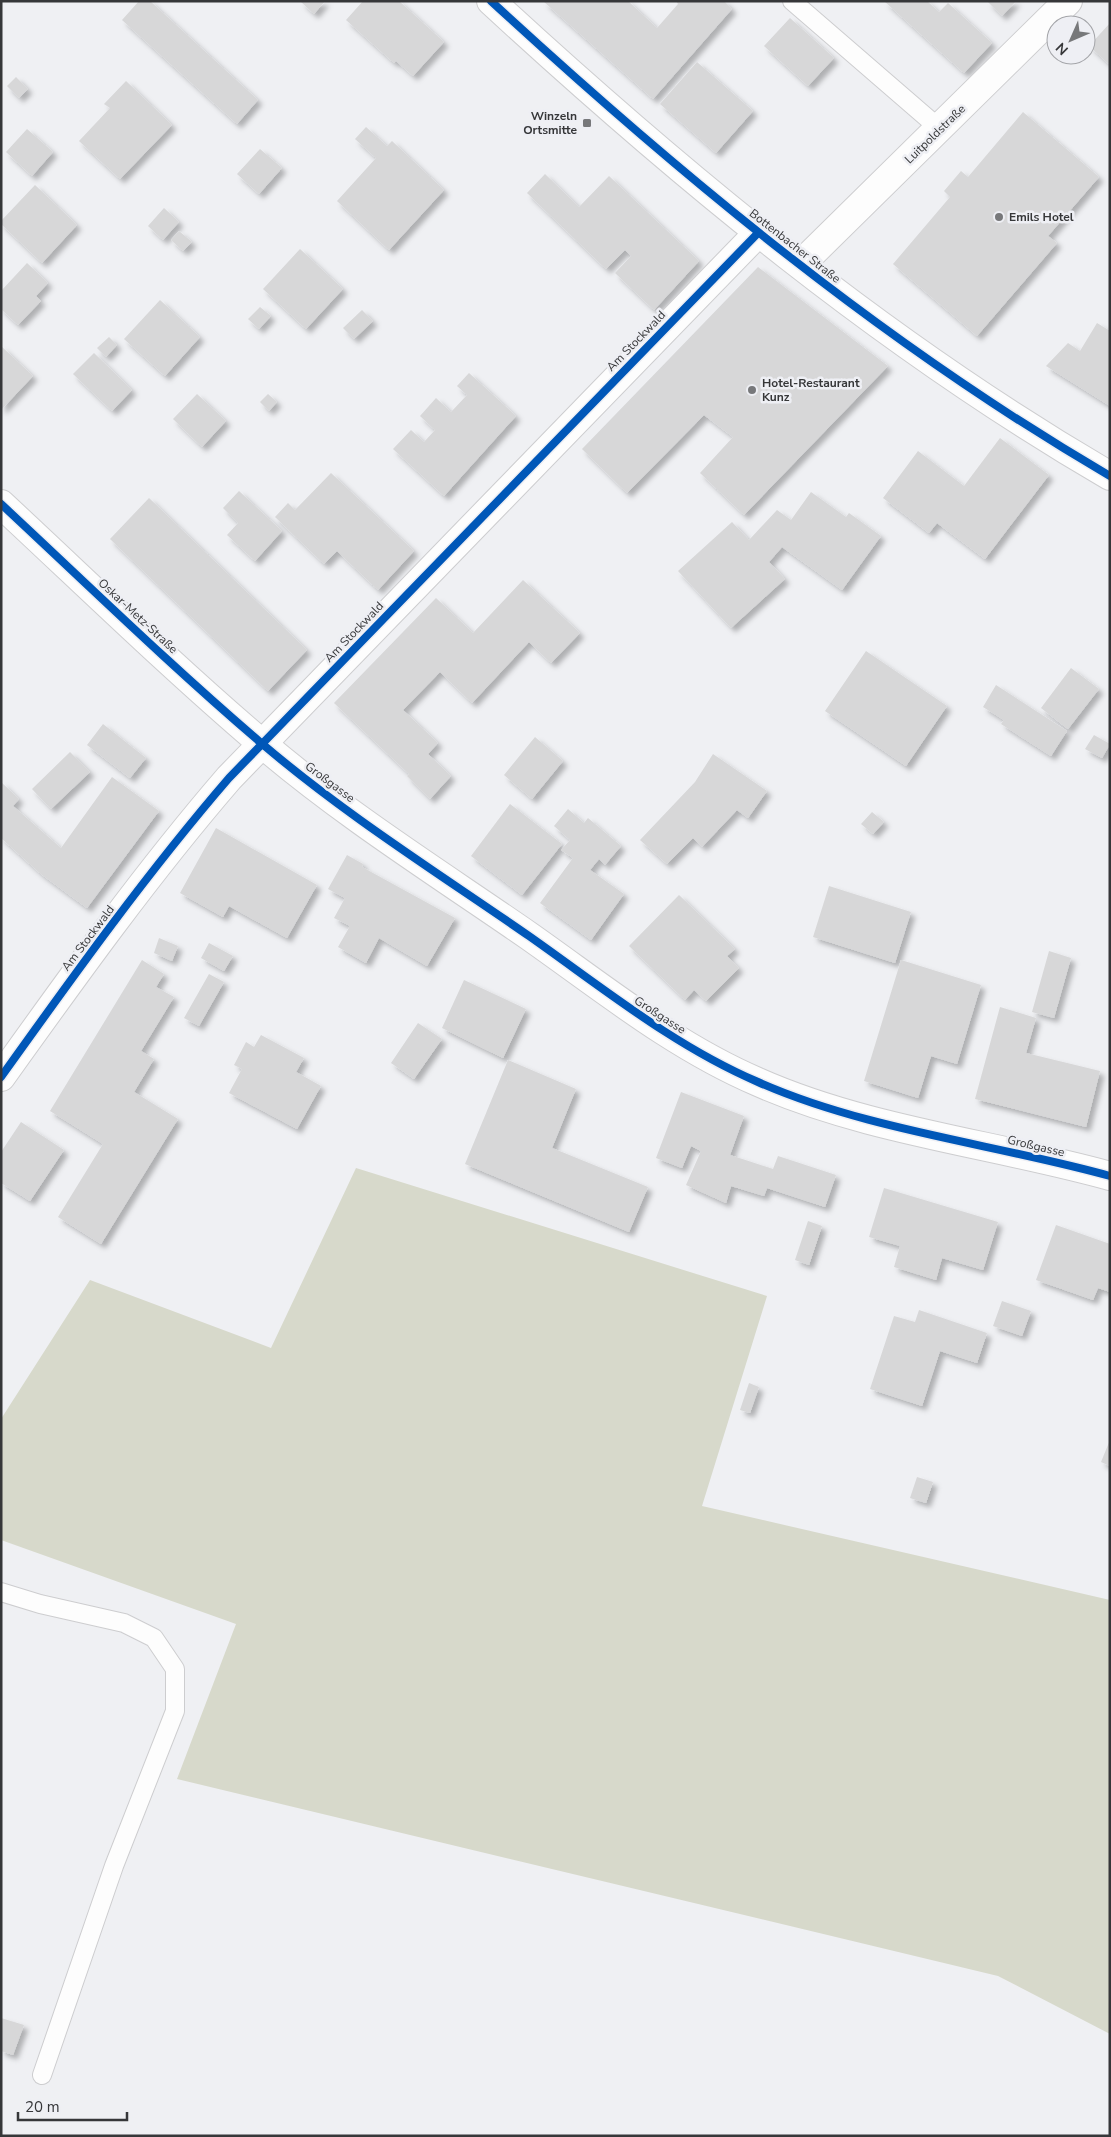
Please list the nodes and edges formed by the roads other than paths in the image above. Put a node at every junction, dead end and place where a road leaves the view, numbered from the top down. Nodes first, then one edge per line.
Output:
1 (491, 1) edge
2 (792, 1) edge
3 (1068, 1) edge
4 (940, 129) junction
5 (758, 233) junction
6 (800, 265) junction
7 (1110, 476) edge
8 (1, 504) edge
9 (261, 743) junction
10 (1, 1077) edge
11 (1110, 1176) edge
12 (1, 1592) edge
13 (42, 2075) dead end

1 - 5 street, Bottenbacher Straße
2 - 4 lane
3 - 4 street, Luitpoldstraße
4 - 6 street, Luitpoldstraße
5 - 6 street, Bottenbacher Straße
5 - 9 street, Am Stockwald
6 - 7 street, Bottenbacher Straße
8 - 9 street, Oskar-Metz-Straße
9 - 10 street, Am Stockwald
9 - 11 street, Großgasse
12 - 13 lane

